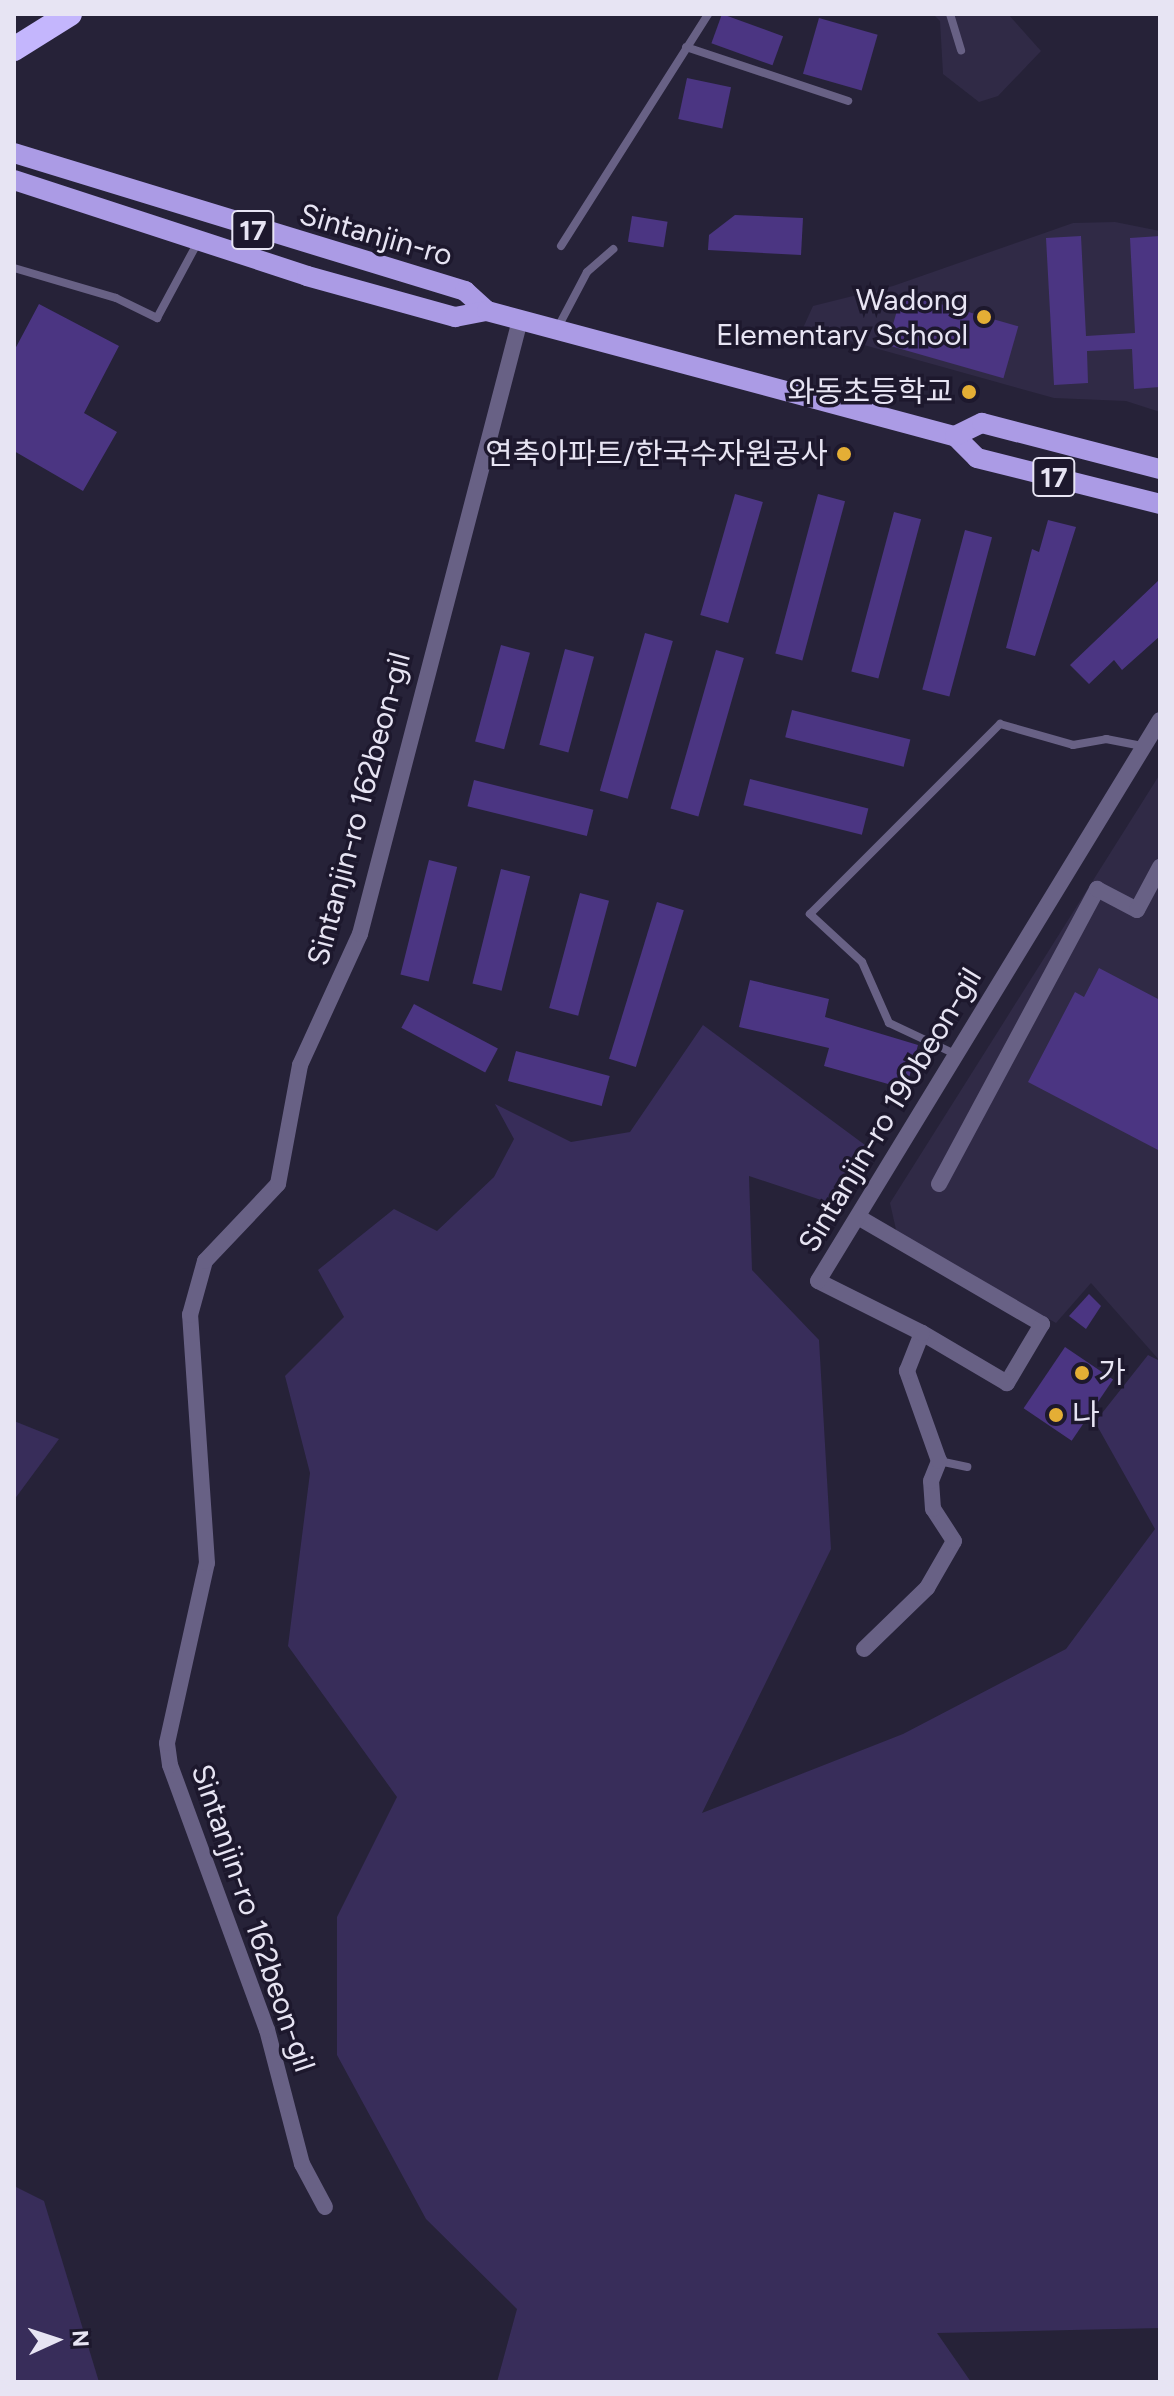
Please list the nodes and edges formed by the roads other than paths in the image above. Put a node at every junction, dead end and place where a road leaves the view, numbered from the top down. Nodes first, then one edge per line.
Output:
1 (70, 14) edge
2 (708, 14) edge
3 (950, 14) edge
4 (686, 47) junction
5 (14, 49) edge
6 (961, 50) dead end
7 (848, 101) dead end
8 (14, 153) edge
9 (14, 180) edge
10 (199, 241) junction
11 (561, 246) dead end
12 (613, 249) dead end
13 (14, 268) edge
14 (487, 311) junction
15 (520, 320) junction
16 (557, 330) junction
17 (955, 436) junction
18 (1160, 469) edge
19 (1160, 504) edge
20 (1160, 720) edge
21 (1144, 746) junction
22 (1160, 867) edge
23 (955, 1054) junction
24 (939, 1184) dead end
25 (858, 1217) junction
26 (922, 1333) junction
27 (939, 1461) junction
28 (967, 1467) dead end
29 (864, 1649) dead end
30 (325, 2207) dead end

1 - 5 highway
2 - 4 lane
3 - 6 lane
4 - 7 lane
4 - 11 lane
8 - 14 main road, Sintanjin-ro / 17
9 - 10 main road, Sintanjin-ro / 17
10 - 13 lane
10 - 14 main road, Sintanjin-ro / 17
12 - 16 lane
14 - 15 main road, Sintanjin-ro / 17
15 - 16 main road, Sintanjin-ro / 17
15 - 30 street, Sintanjin-ro 162beon-gil
16 - 17 main road, Sintanjin-ro / 17
17 - 18 main road, 17
17 - 19 main road, Sintanjin-ro / 17
20 - 21 street, Sintanjin-ro 190beon-gil
21 - 23 street, Sintanjin-ro 190beon-gil
21 - 23 lane
22 - 24 street
23 - 25 street, Sintanjin-ro 190beon-gil
25 - 26 street, Sintanjin-ro 190beon-gil
25 - 26 street
26 - 27 street
27 - 28 lane
27 - 29 street

